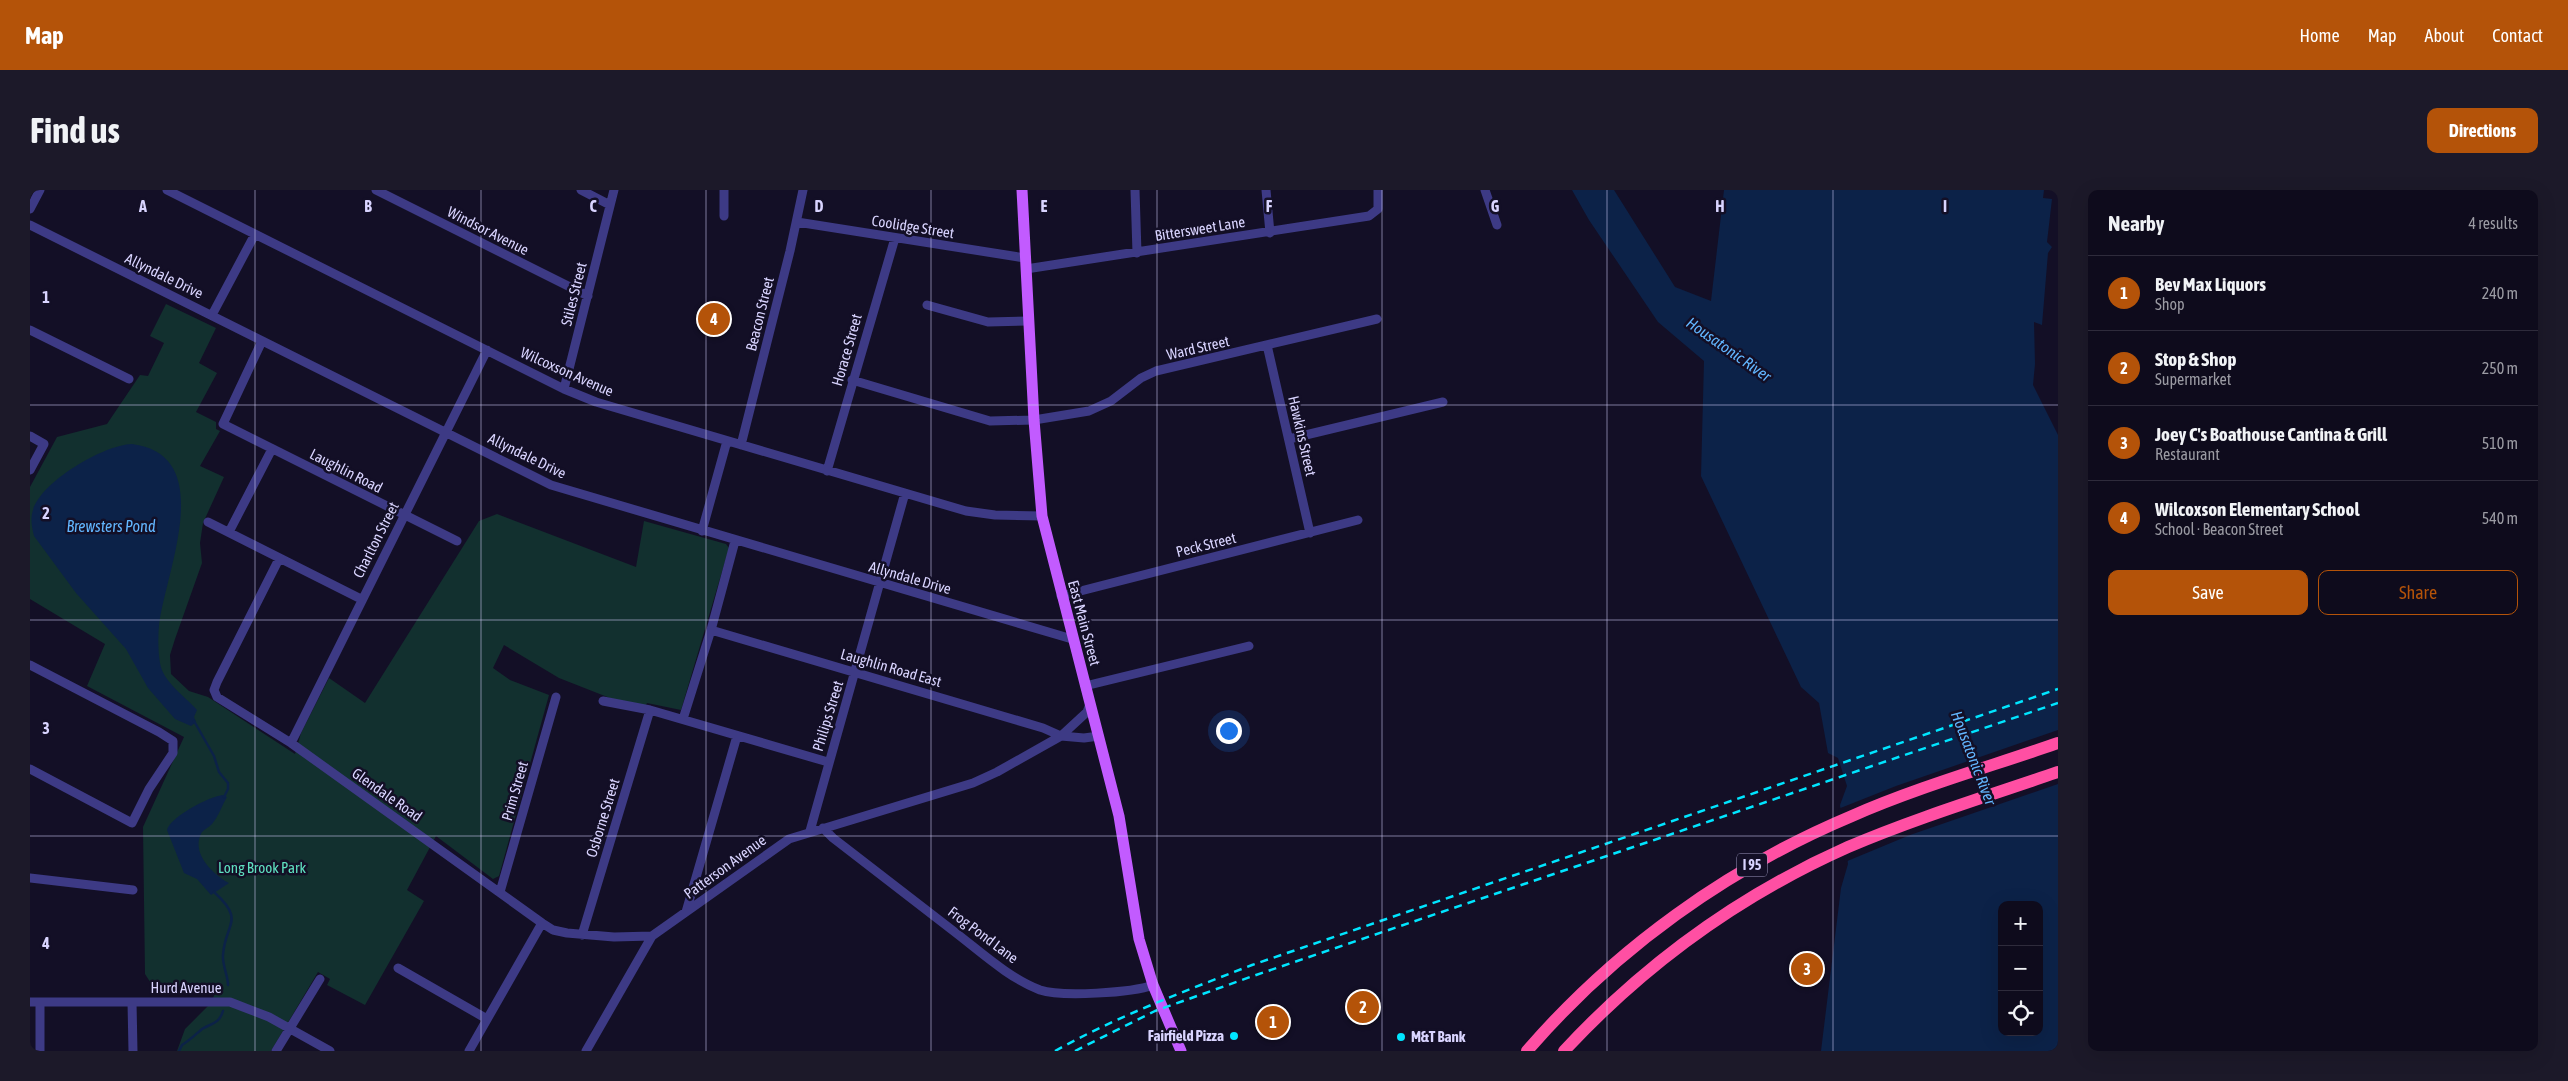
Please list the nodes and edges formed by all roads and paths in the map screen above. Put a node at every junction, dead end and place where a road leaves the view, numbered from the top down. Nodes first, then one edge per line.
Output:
1 (40, 190) edge
2 (167, 190) edge
3 (376, 190) edge
4 (581, 190) edge
5 (614, 190) edge
6 (724, 190) edge
7 (803, 190) edge
8 (1022, 190) edge
9 (1134, 190) edge
10 (1266, 190) edge
11 (1378, 190) edge
12 (1485, 190) edge
13 (610, 205) junction
14 (30, 209) edge
15 (724, 216) dead end
16 (797, 222) junction
17 (30, 225) edge
18 (1497, 225) dead end
19 (1270, 232) junction
20 (255, 234) junction
21 (895, 238) junction
22 (1137, 253) junction
23 (1026, 264) junction
24 (588, 296) junction
25 (927, 305) dead end
26 (212, 315) junction
27 (1377, 319) dead end
28 (1029, 321) junction
29 (30, 330) edge
30 (262, 341) junction
31 (1267, 346) junction
32 (487, 350) junction
33 (129, 379) dead end
34 (852, 380) junction
35 (564, 389) junction
36 (1443, 402) dead end
37 (1034, 420) junction
38 (446, 432) junction
39 (30, 436) edge
40 (1289, 439) junction
41 (727, 441) junction
42 (741, 445) junction
43 (272, 449) junction
44 (30, 470) edge
45 (827, 471) junction
46 (905, 493) junction
47 (404, 516) junction
48 (1042, 516) junction
49 (1358, 520) dead end
50 (208, 522) dead end
51 (702, 531) junction
52 (229, 532) junction
53 (1310, 533) junction
54 (457, 541) dead end
55 (735, 541) junction
56 (279, 559) junction
57 (880, 583) junction
58 (1061, 596) junction
59 (361, 599) junction
60 (711, 630) junction
61 (1072, 639) junction
62 (1249, 646) dead end
63 (30, 665) edge
64 (855, 672) junction
65 (1086, 686) junction
66 (556, 697) dead end
67 (603, 701) dead end
68 (1090, 704) junction
69 (650, 710) junction
70 (683, 719) junction
71 (736, 736) junction
72 (1061, 736) junction
73 (1099, 736) junction
74 (291, 743) junction
75 (2058, 743) edge
76 (828, 762) junction
77 (30, 769) edge
78 (2058, 772) edge
79 (823, 828) junction
80 (810, 831) junction
81 (30, 878) edge
82 (134, 890) dead end
83 (500, 892) junction
84 (686, 912) junction
85 (542, 923) junction
86 (582, 935) junction
87 (652, 936) junction
88 (398, 968) dead end
89 (320, 979) dead end
90 (1153, 985) junction
91 (30, 1002) edge
92 (40, 1002) junction
93 (132, 1002) junction
94 (487, 1019) junction
95 (290, 1028) junction
96 (40, 1051) edge
97 (133, 1051) edge
98 (276, 1051) edge
99 (330, 1051) edge
100 (469, 1051) edge
101 (586, 1051) edge
102 (1181, 1051) edge
103 (1528, 1051) edge
104 (1564, 1051) edge

1 - 14 street
2 - 20 street, Wilcoxson Avenue
3 - 24 street, Windsor Avenue
4 - 13 street
5 - 13 street, Stiles Street
6 - 15 street
7 - 16 street, Beacon Street
8 - 23 main road, East Main Street
9 - 22 street
10 - 19 street
11 - 19 street, Bittersweet Lane
12 - 18 street
13 - 24 street, Stiles Street
16 - 21 street, Coolidge Street
16 - 42 street, Beacon Street
17 - 26 street, Allyndale Drive
19 - 22 street, Bittersweet Lane
20 - 26 street
20 - 32 street, Wilcoxson Avenue
21 - 23 street, Coolidge Street
21 - 34 street, Horace Street
22 - 23 street, Bittersweet Lane
23 - 28 main road, East Main Street
24 - 35 street, Stiles Street
25 - 28 street
26 - 30 street, Allyndale Drive
27 - 31 street, Ward Street
28 - 37 main road, East Main Street
29 - 33 street
30 - 38 street, Allyndale Drive
30 - 43 street, Laughlin Road
31 - 37 street, Ward Street
31 - 40 street, Hawkins Street
32 - 35 street, Wilcoxson Avenue
32 - 38 street, Charlton Street
34 - 37 street, Ward Street
34 - 45 street, Horace Street
35 - 41 street, Wilcoxson Avenue
36 - 40 street
37 - 48 main road, East Main Street
38 - 47 street, Charlton Street
38 - 51 street, Allyndale Drive
39 - 44 street
40 - 53 street, Hawkins Street
41 - 42 street, Wilcoxson Avenue
41 - 51 street
42 - 45 street, Wilcoxson Avenue
43 - 47 street, Laughlin Road
43 - 52 street
45 - 46 street, Wilcoxson Avenue
46 - 48 street, Wilcoxson Avenue
46 - 57 street, Philips Street
47 - 54 street, Laughlin Road
47 - 59 street, Charlton Street
48 - 58 main road, East Main Street
49 - 53 street, Peck Street
50 - 52 street
51 - 55 street, Allyndale Drive
52 - 56 street
53 - 58 street, Peck Street
55 - 57 street, Allyndale Drive
55 - 60 street
56 - 59 street
56 - 74 street, Glendale Road
57 - 61 street, Allyndale Drive
57 - 64 street, Philips Street
58 - 61 main road, East Main Street
59 - 74 street, Charlton Street
60 - 64 street, Laughlin Road East
60 - 70 street
61 - 65 main road, East Main Street
62 - 65 street
63 - 77 street
64 - 72 street, Laughlin Road East
64 - 76 street, Philips Street
65 - 68 main road, East Main Street
66 - 83 street, Prim Street
67 - 69 street
68 - 72 street, Patterson Avenue
68 - 73 main road, East Main Street
69 - 70 street
69 - 86 street, Osborne Street
70 - 71 street
71 - 76 street
71 - 84 street
72 - 73 street
72 - 79 street, Patterson Avenue
73 - 90 main road, East Main Street
74 - 83 street, Glendale Road
75 - 103 highway, I 95
76 - 80 street, Philips Street
78 - 104 highway, I 95
79 - 80 street, Patterson Avenue
79 - 90 street, Frog Pond Lane
80 - 84 street, Patterson Avenue
81 - 82 street
83 - 85 street, Glendale Road
84 - 87 street, Patterson Avenue
85 - 86 street
85 - 94 street
86 - 87 street
87 - 101 street
88 - 94 street
89 - 95 street
90 - 102 main road, East Main Street
91 - 92 street, Hurd Avenue
92 - 93 street, Hurd Avenue
92 - 96 street
93 - 95 street, Hurd Avenue
93 - 97 street
94 - 100 street
95 - 98 street
95 - 99 street, Hurd Avenue

